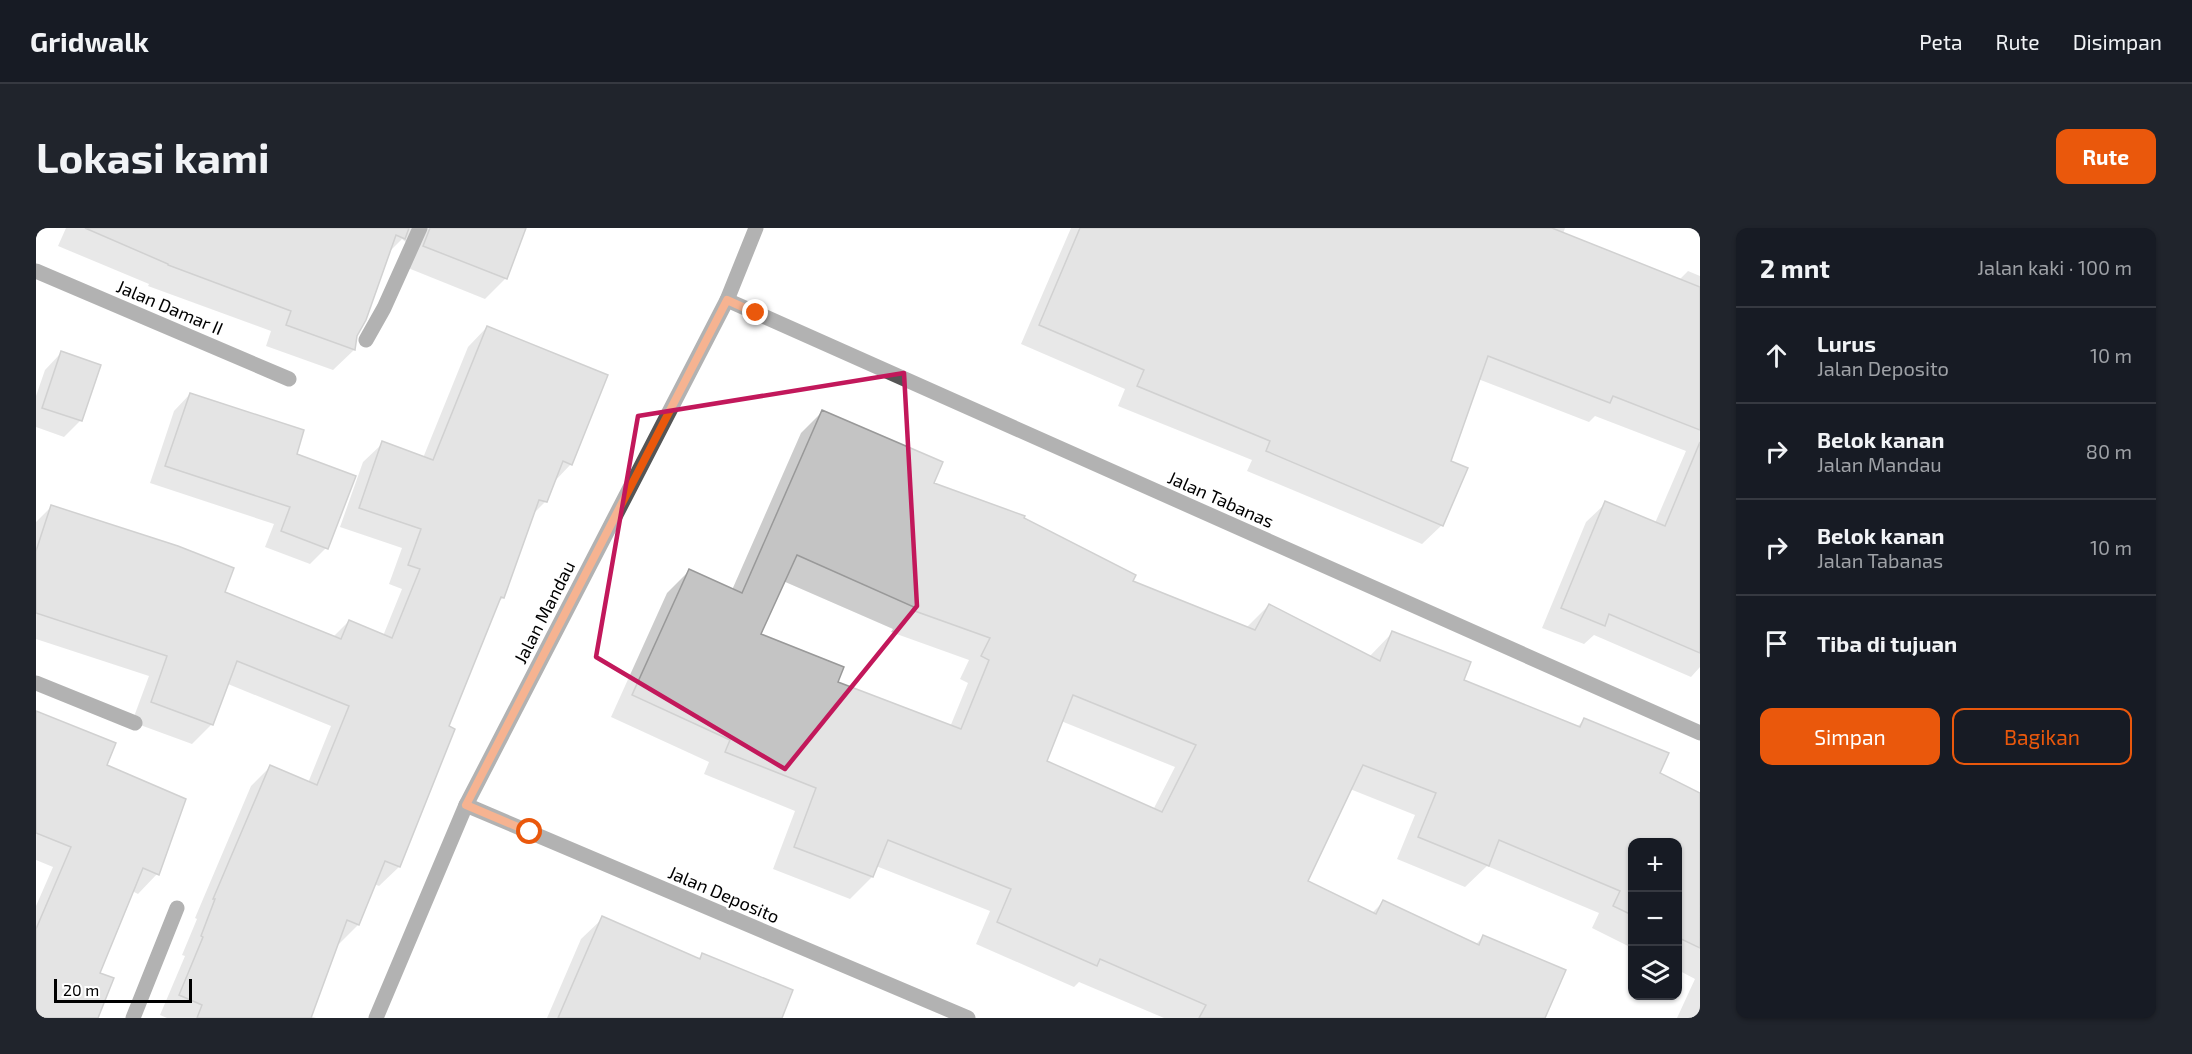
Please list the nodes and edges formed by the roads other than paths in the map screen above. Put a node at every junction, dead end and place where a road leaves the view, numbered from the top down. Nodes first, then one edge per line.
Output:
1 (420, 228) edge
2 (756, 228) edge
3 (36, 271) edge
4 (727, 300) junction
5 (366, 340) dead end
6 (289, 379) dead end
7 (36, 682) edge
8 (135, 723) dead end
9 (1700, 733) edge
10 (466, 805) junction
11 (177, 908) dead end
12 (133, 1018) edge
13 (376, 1018) edge
14 (968, 1018) edge

1 - 5 street
2 - 4 street, Jalan Mandau
3 - 6 street, Jalan Damar II
4 - 9 street, Jalan Tabanas
4 - 10 street, Jalan Mandau
7 - 8 street
10 - 13 street, Jalan Mandau
10 - 14 street, Jalan Deposito
11 - 12 street

